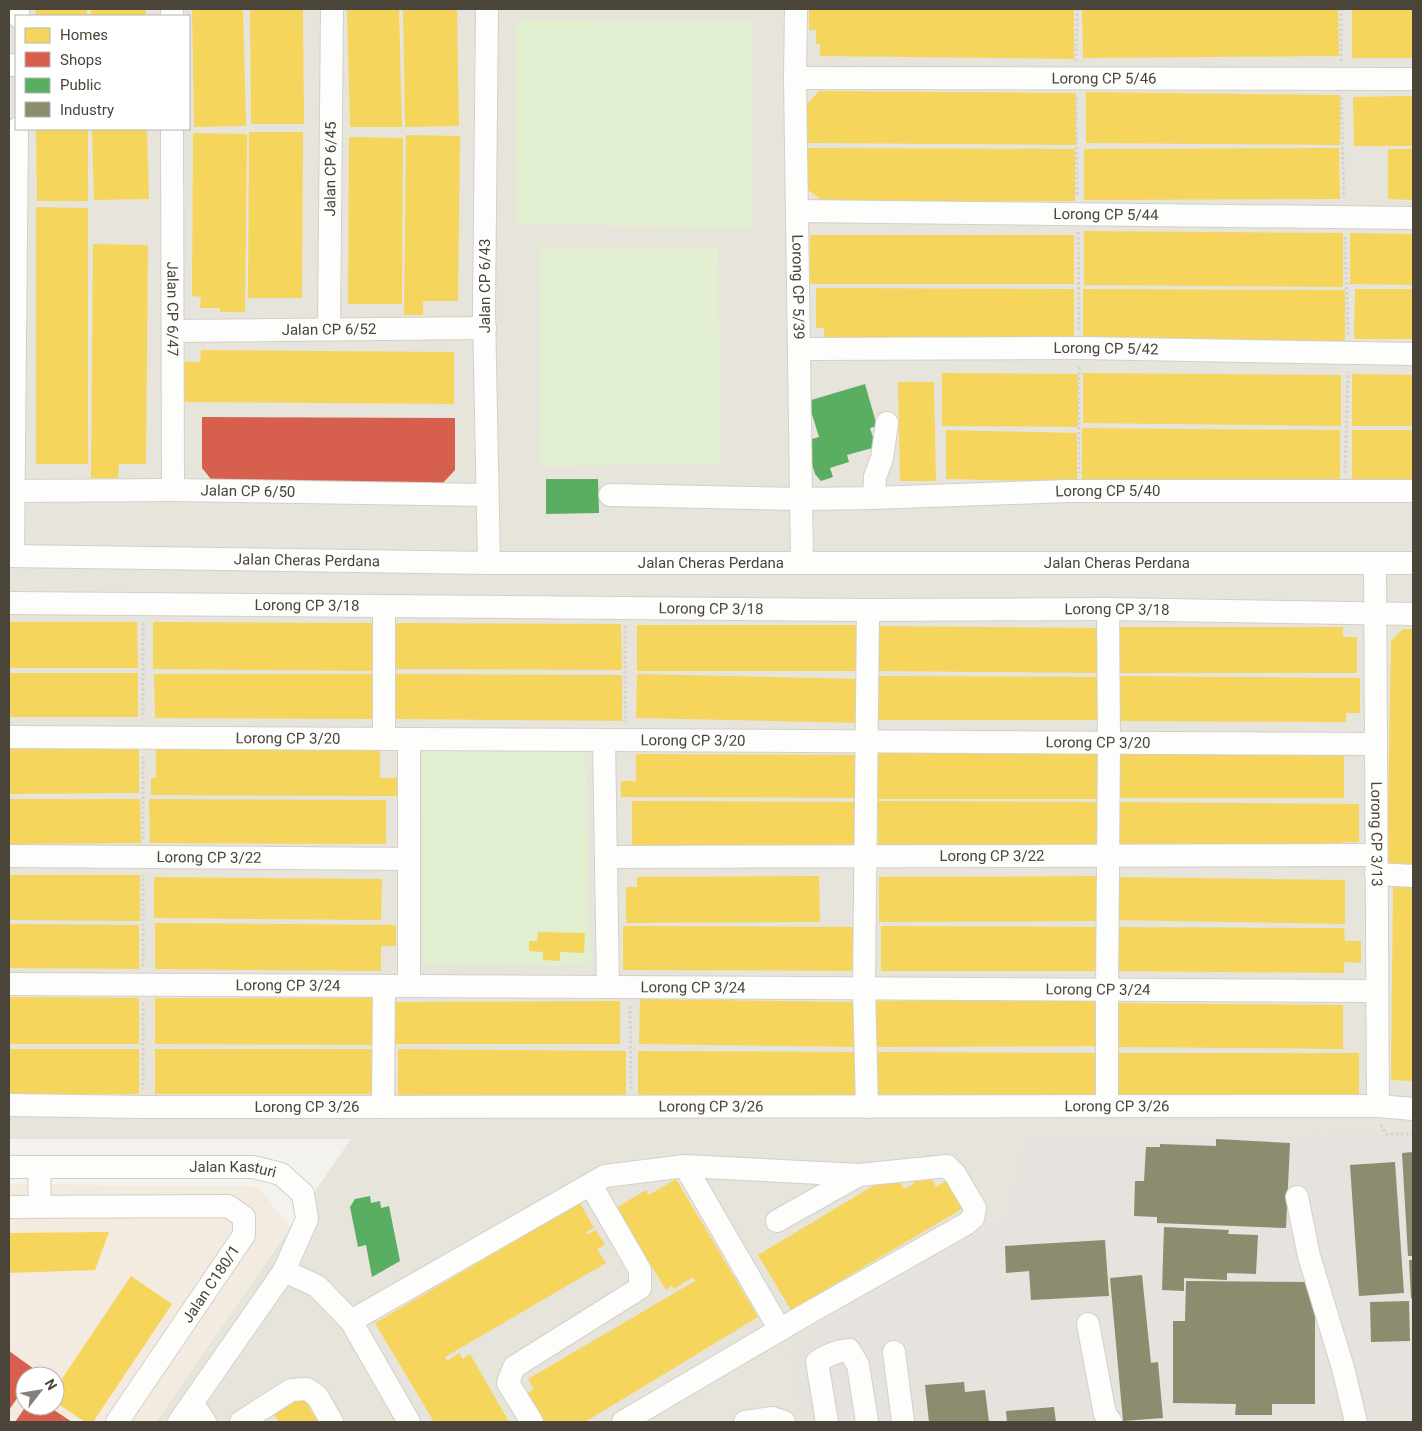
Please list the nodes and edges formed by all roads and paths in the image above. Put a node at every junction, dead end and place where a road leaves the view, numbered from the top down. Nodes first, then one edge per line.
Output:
1 (332, 9) edge
2 (487, 9) edge
3 (796, 9) edge
4 (1077, 9) edge
5 (1341, 9) edge
6 (795, 78) junction
7 (1076, 78) junction
8 (1340, 78) junction
9 (1413, 78) edge
10 (17, 130) edge
11 (172, 130) edge
12 (798, 211) junction
13 (1077, 214) junction
14 (12, 216) edge
15 (1344, 217) junction
16 (1413, 218) edge
17 (485, 328) junction
18 (329, 329) junction
19 (173, 331) junction
20 (800, 349) junction
21 (1079, 349) junction
22 (1348, 352) junction
23 (1413, 354) edge
24 (12, 356) edge
25 (888, 423) dead end
26 (174, 490) junction
27 (1345, 490) junction
28 (11, 491) edge
29 (1079, 491) junction
30 (1413, 491) edge
31 (487, 495) junction
32 (610, 495) dead end
33 (874, 498) junction
34 (800, 499) junction
35 (11, 556) edge
36 (489, 563) junction
37 (802, 563) junction
38 (1375, 563) junction
39 (1413, 563) edge
40 (9, 603) edge
41 (384, 607) junction
42 (625, 608) junction
43 (1108, 609) junction
44 (868, 610) junction
45 (1374, 612) junction
46 (1413, 614) edge
47 (9, 737) edge
48 (384, 739) junction
49 (408, 739) junction
50 (614, 740) junction
51 (866, 741) junction
52 (1110, 743) junction
53 (1376, 744) junction
54 (9, 856) edge
55 (866, 856) junction
56 (1109, 856) junction
57 (607, 857) junction
58 (409, 859) junction
59 (1376, 864) junction
60 (1413, 876) edge
61 (9, 984) edge
62 (384, 986) junction
63 (409, 986) junction
64 (619, 987) junction
65 (864, 988) junction
66 (1107, 990) junction
67 (1377, 990) junction
68 (9, 1105) edge
69 (631, 1106) junction
70 (1108, 1106) junction
71 (1378, 1106) junction
72 (383, 1107) junction
73 (867, 1107) junction
74 (1413, 1109) edge
75 (685, 1166) junction
76 (9, 1167) edge
77 (39, 1167) junction
78 (859, 1175) junction
79 (591, 1185) junction
80 (1297, 1197) dead end
81 (9, 1207) edge
82 (40, 1207) junction
83 (777, 1221) dead end
84 (284, 1270) junction
85 (351, 1321) junction
86 (1088, 1324) dead end
87 (780, 1330) junction
88 (894, 1352) dead end
89 (192, 1404) junction
90 (117, 1422) edge
91 (180, 1422) edge
92 (205, 1422) edge
93 (241, 1422) edge
94 (332, 1422) edge
95 (409, 1422) edge
96 (532, 1422) edge
97 (623, 1422) edge
98 (745, 1422) edge
99 (784, 1422) edge
100 (827, 1422) edge
101 (867, 1422) edge
102 (903, 1422) edge
103 (1111, 1422) edge
104 (1356, 1422) edge

1 - 18 street, Jalan CP 6/45
2 - 17 street, Jalan CP 6/43
3 - 6 street, Lorong CP 5/39
4 - 7 path
5 - 8 path
6 - 7 street, Lorong CP 5/46
6 - 12 street, Lorong CP 5/39
7 - 8 street, Lorong CP 5/46
7 - 13 path
8 - 9 street, Lorong CP 5/46
8 - 15 path
10 - 14 street
11 - 19 street, Jalan CP 6/47
12 - 13 street, Lorong CP 5/44
12 - 20 street, Lorong CP 5/39
13 - 15 street, Lorong CP 5/44
13 - 21 path
14 - 24 street
15 - 16 street, Lorong CP 5/44
15 - 22 path
17 - 18 street, Jalan CP 6/52
17 - 31 street, Jalan CP 6/43
18 - 19 street, Jalan CP 6/52
19 - 26 street, Jalan CP 6/47
20 - 21 street, Lorong CP 5/42
20 - 34 street, Lorong CP 5/39
21 - 22 street, Lorong CP 5/42
21 - 29 path
22 - 23 street, Lorong CP 5/42
22 - 27 path
24 - 28 street
25 - 33 street
26 - 28 street, Jalan CP 6/50
26 - 31 street, Jalan CP 6/50
27 - 29 street, Lorong CP 5/40
27 - 30 street, Lorong CP 5/40
28 - 35 street
29 - 33 street, Lorong CP 5/40
31 - 36 street, Jalan CP 6/43
32 - 34 street, Lorong CP 5/40
33 - 34 street, Lorong CP 5/40
34 - 37 street, Lorong CP 5/39
35 - 36 street, Jalan Cheras Perdana
36 - 37 street, Jalan Cheras Perdana
37 - 38 street, Jalan Cheras Perdana
38 - 39 street, Jalan Cheras Perdana
38 - 45 street, Lorong CP 3/13
40 - 41 street, Lorong CP 3/18
41 - 42 street, Lorong CP 3/18
41 - 48 street
42 - 44 street, Lorong CP 3/18
42 - 50 path
43 - 44 street, Lorong CP 3/18
43 - 45 street, Lorong CP 3/18
43 - 52 street
44 - 51 street
45 - 46 street, Lorong CP 3/18
45 - 53 street, Lorong CP 3/13
47 - 48 street, Lorong CP 3/20
48 - 49 street, Lorong CP 3/20
49 - 50 street, Lorong CP 3/20
49 - 58 street
50 - 51 street, Lorong CP 3/20
50 - 57 street
51 - 52 street, Lorong CP 3/20
51 - 55 street
52 - 53 street, Lorong CP 3/20
52 - 56 street
53 - 59 street, Lorong CP 3/13
54 - 58 street, Lorong CP 3/22
55 - 56 street, Lorong CP 3/22
55 - 57 street, Lorong CP 3/22
55 - 65 street
56 - 59 street, Lorong CP 3/22
56 - 66 street
57 - 64 street
58 - 63 street
59 - 60 street, Lorong CP 3/22
59 - 67 street, Lorong CP 3/13
61 - 62 street, Lorong CP 3/24
62 - 63 street, Lorong CP 3/24
62 - 72 street
63 - 64 street, Lorong CP 3/24
64 - 65 street, Lorong CP 3/24
64 - 69 path
65 - 66 street, Lorong CP 3/24
65 - 73 street
66 - 67 street, Lorong CP 3/24
66 - 70 street
67 - 71 street, Lorong CP 3/13
68 - 72 street, Lorong CP 3/26
69 - 72 street, Lorong CP 3/26
69 - 73 street, Lorong CP 3/26
70 - 71 street, Lorong CP 3/26
70 - 73 street, Lorong CP 3/26
71 - 74 street, Lorong CP 3/26
75 - 78 street
75 - 79 street
75 - 87 street
76 - 77 street, Jalan Kasturi
77 - 82 street
77 - 84 street, Jalan Kasturi
78 - 83 street
78 - 87 street
79 - 85 street
79 - 96 street
80 - 104 street
81 - 82 street, Jalan C180/1
82 - 90 street, Jalan C180/1
84 - 85 street
84 - 89 street, Jalan Kasturi
85 - 95 street
86 - 103 street
87 - 97 street
88 - 102 street
89 - 91 street, Jalan Kasturi
89 - 92 street
93 - 94 street
98 - 99 street
100 - 101 street

